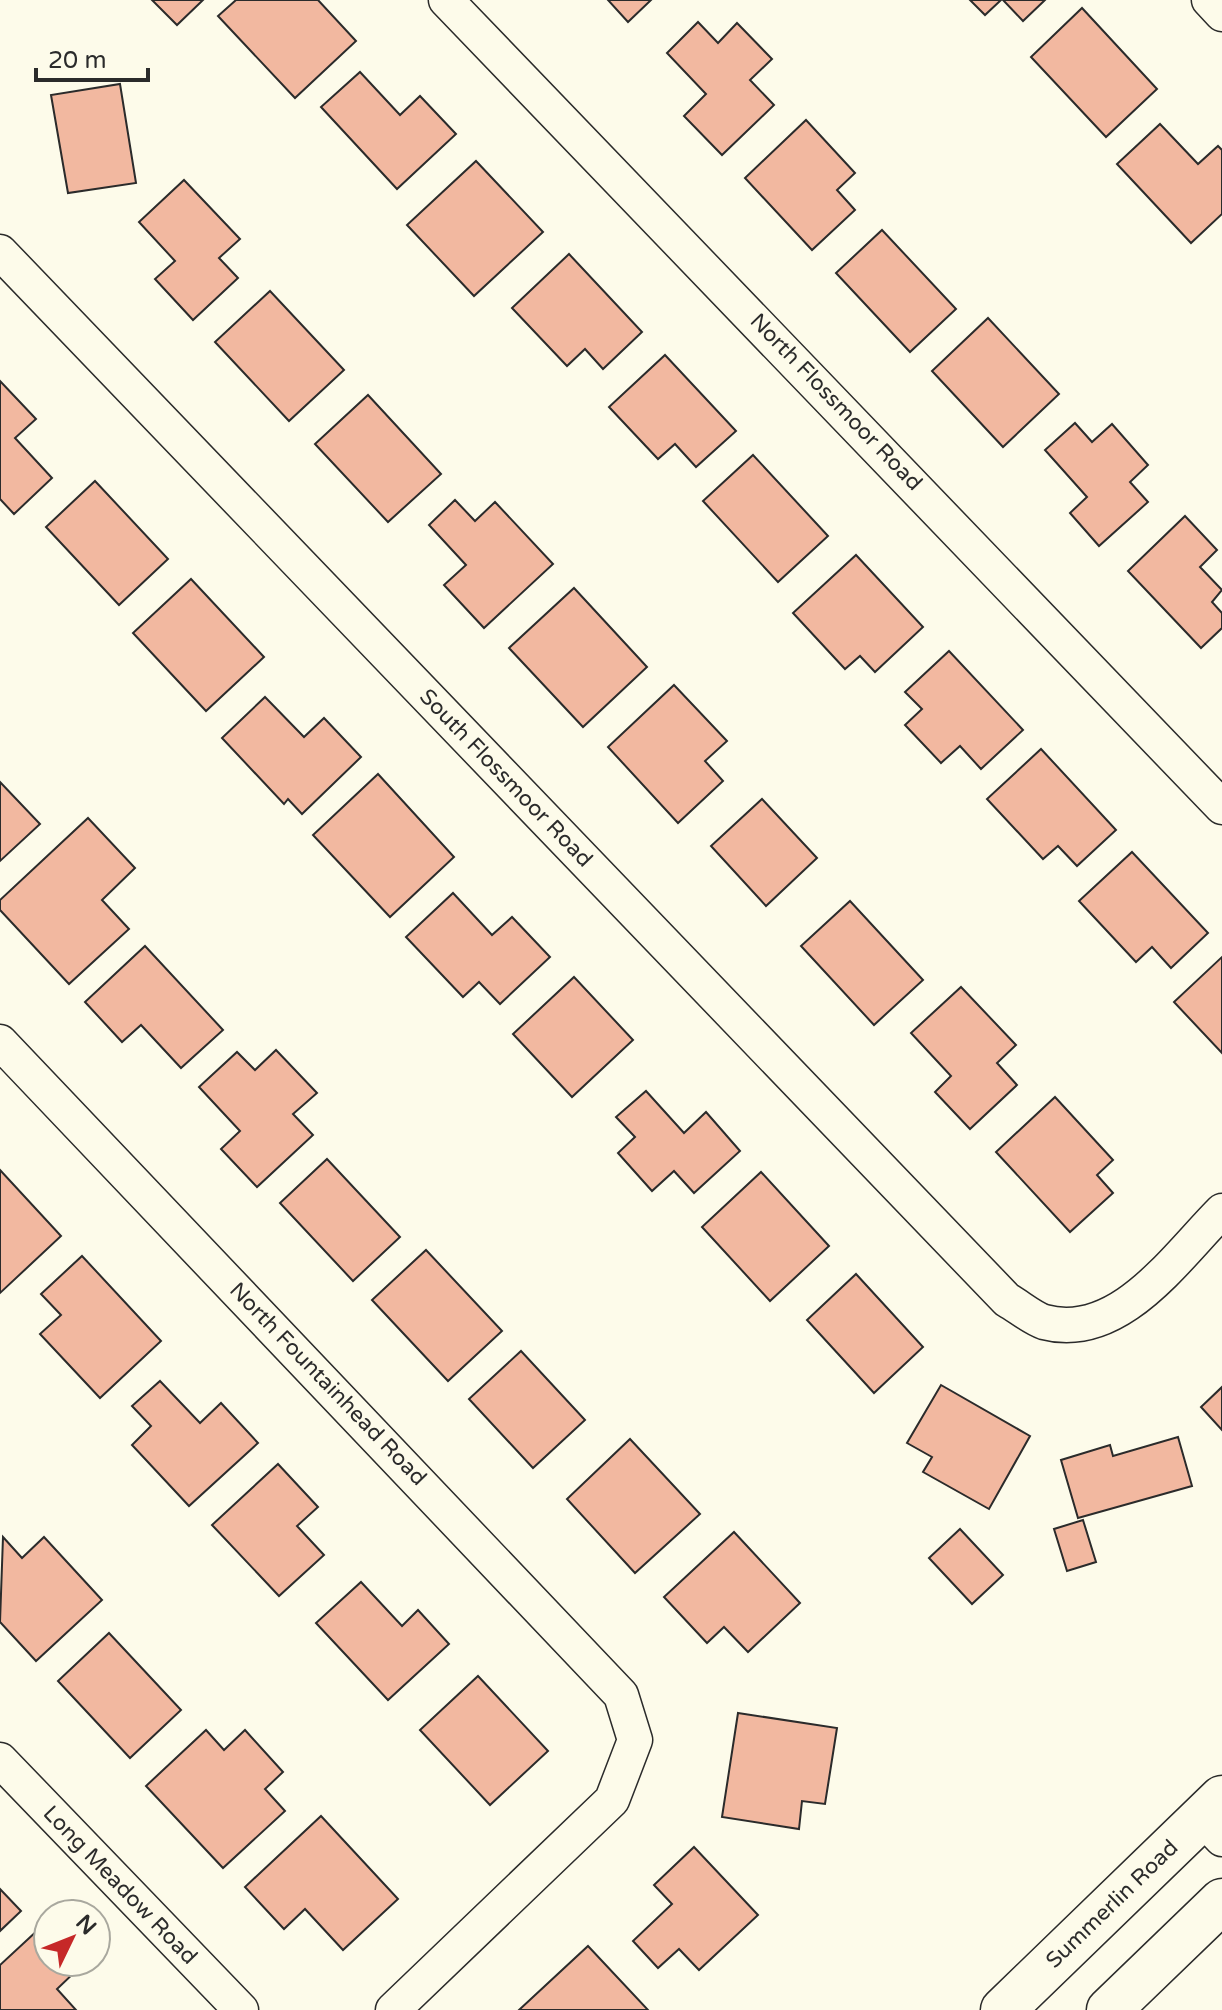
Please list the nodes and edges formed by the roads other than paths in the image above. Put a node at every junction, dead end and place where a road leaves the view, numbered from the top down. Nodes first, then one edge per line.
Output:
1 (446, 0) edge
2 (1209, 0) edge
3 (1222, 14) edge
4 (0, 252) edge
5 (1222, 807) edge
6 (0, 1042) edge
7 (1222, 1211) edge
8 (0, 1760) edge
9 (1215, 1818) edge
10 (1222, 1901) edge
11 (241, 2010) edge
12 (393, 2010) edge
13 (1003, 2010) edge
14 (1109, 2010) edge

1 - 5 street, North Flossmoor Road
2 - 3 street
4 - 7 street, South Flossmoor Road
6 - 12 street, North Fountainhead Road
8 - 11 street, Long Meadow Road
9 - 13 main road, Summerlin Road
10 - 14 main road

